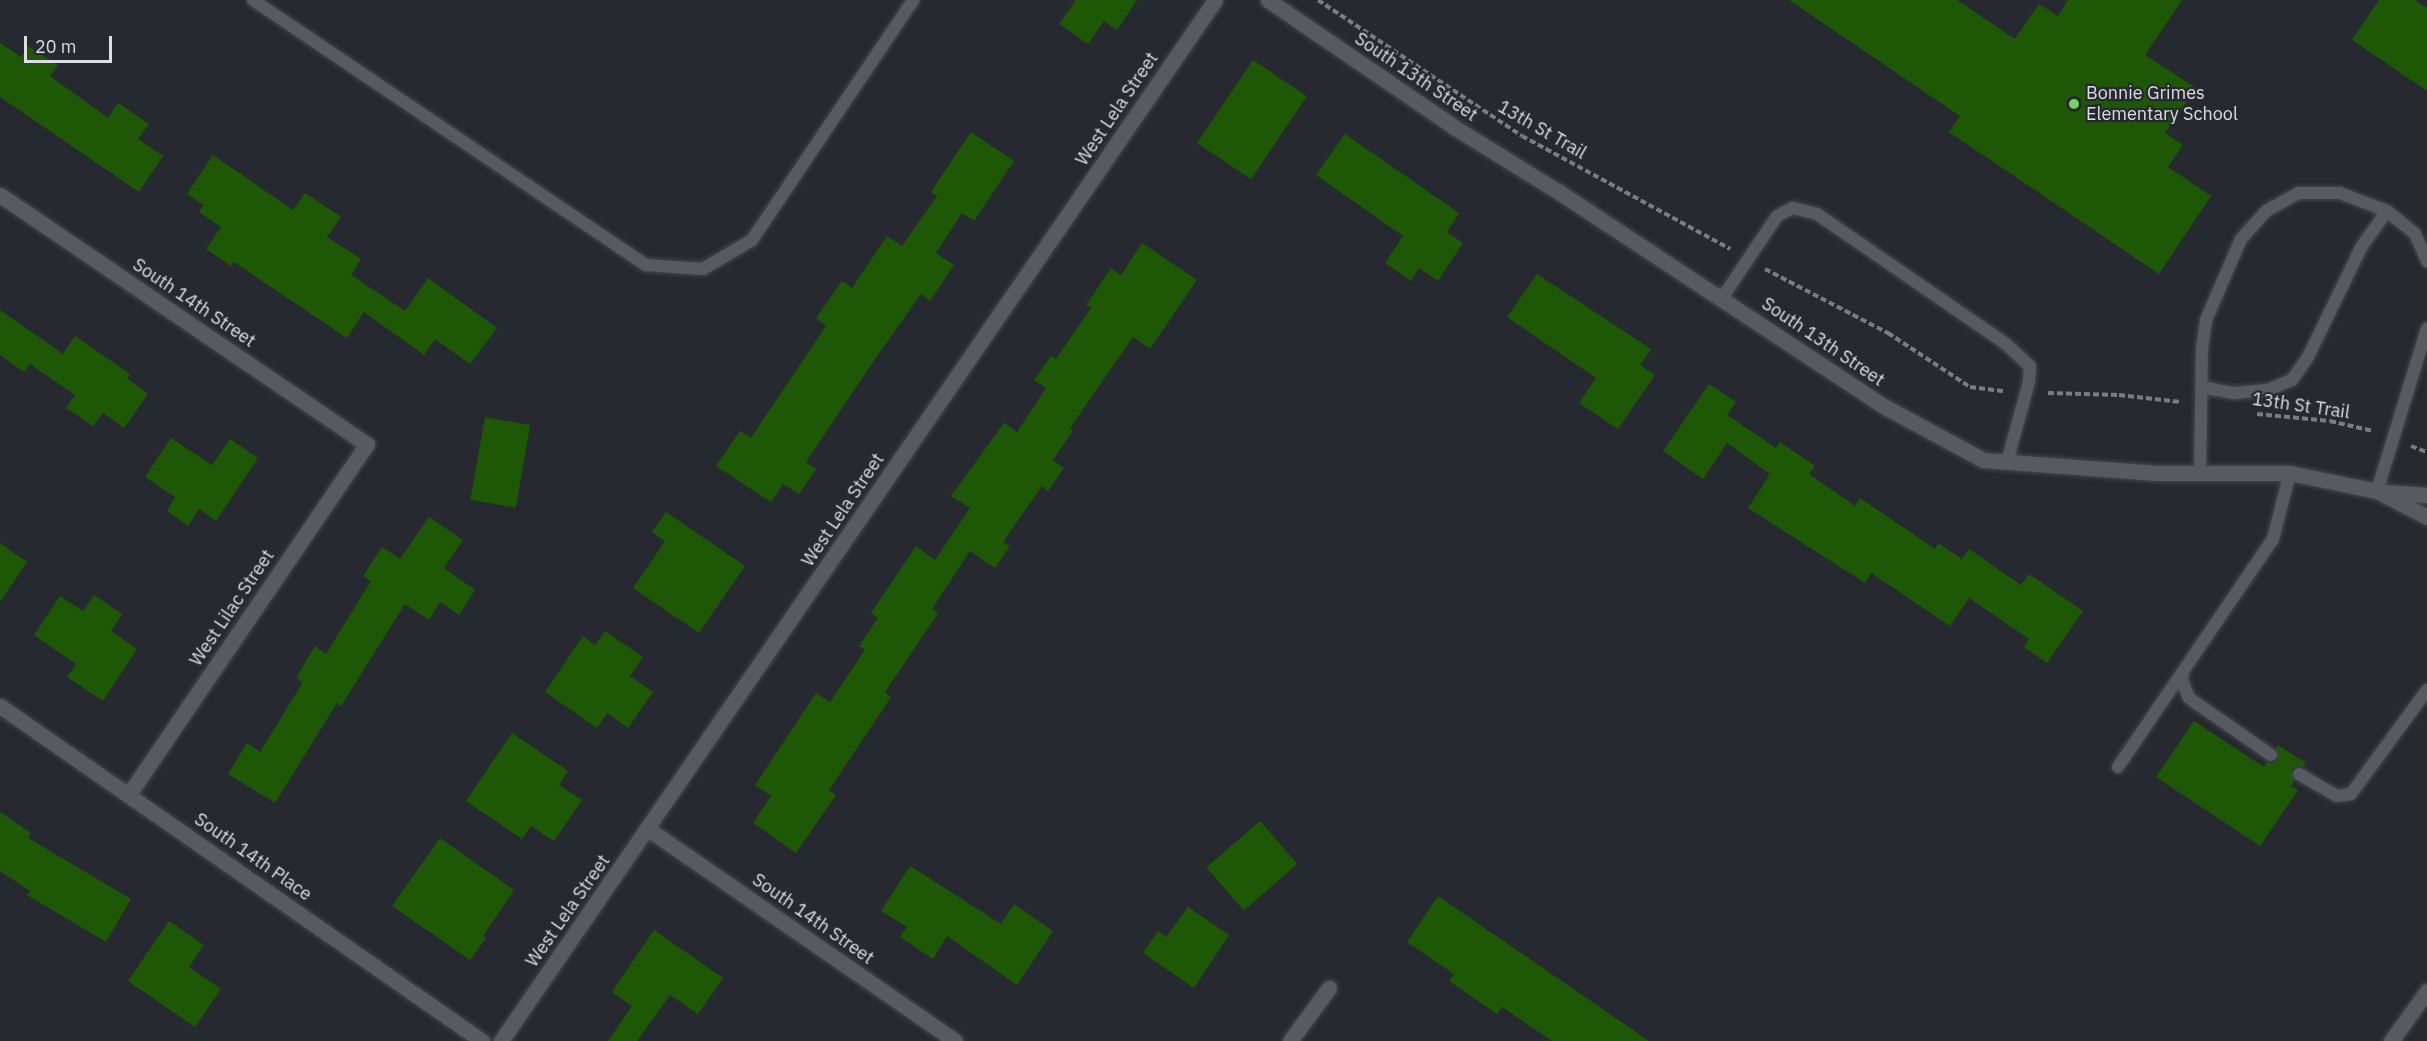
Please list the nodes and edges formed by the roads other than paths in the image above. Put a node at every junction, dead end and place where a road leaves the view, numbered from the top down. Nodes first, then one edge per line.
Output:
1 (253, 0) edge
2 (913, 0) edge
3 (1215, 0) edge
4 (1268, 0) edge
5 (0, 195) edge
6 (2387, 211) junction
7 (2427, 261) edge
8 (1722, 298) junction
9 (2427, 328) edge
10 (2202, 387) junction
11 (367, 444) joint
12 (2007, 462) junction
13 (2290, 472) junction
14 (2200, 473) junction
15 (2377, 491) junction
16 (2427, 495) edge
17 (2427, 517) edge
18 (2183, 671) junction
19 (2427, 690) edge
20 (0, 706) edge
21 (2271, 756) dead end
22 (2118, 767) dead end
23 (2299, 774) dead end
24 (129, 794) junction
25 (648, 828) junction
26 (1329, 988) dead end
27 (2426, 995) edge
28 (482, 1041) edge
29 (501, 1041) edge
30 (955, 1041) edge
31 (1290, 1041) edge
32 (2391, 1041) edge

1 - 2 lane
3 - 25 street, West Lela Street
4 - 8 street, South 13th Street
5 - 11 street, South 14th Street
6 - 7 lane
6 - 10 lane
6 - 10 lane
8 - 12 street, South 13th Street
8 - 12 lane
9 - 15 lane
10 - 14 lane
11 - 24 street, West Lilac Street
12 - 14 street, South 13th Street
13 - 14 street, South 13th Street
13 - 15 street, South 13th Street
13 - 18 lane
15 - 16 street
15 - 17 street, South 13th Street
18 - 21 lane
18 - 22 lane
19 - 23 lane
20 - 24 street, South 14th Place
24 - 28 street, South 14th Place
25 - 29 street, West Lela Street
25 - 30 street, South 14th Street
26 - 31 street
27 - 32 street

